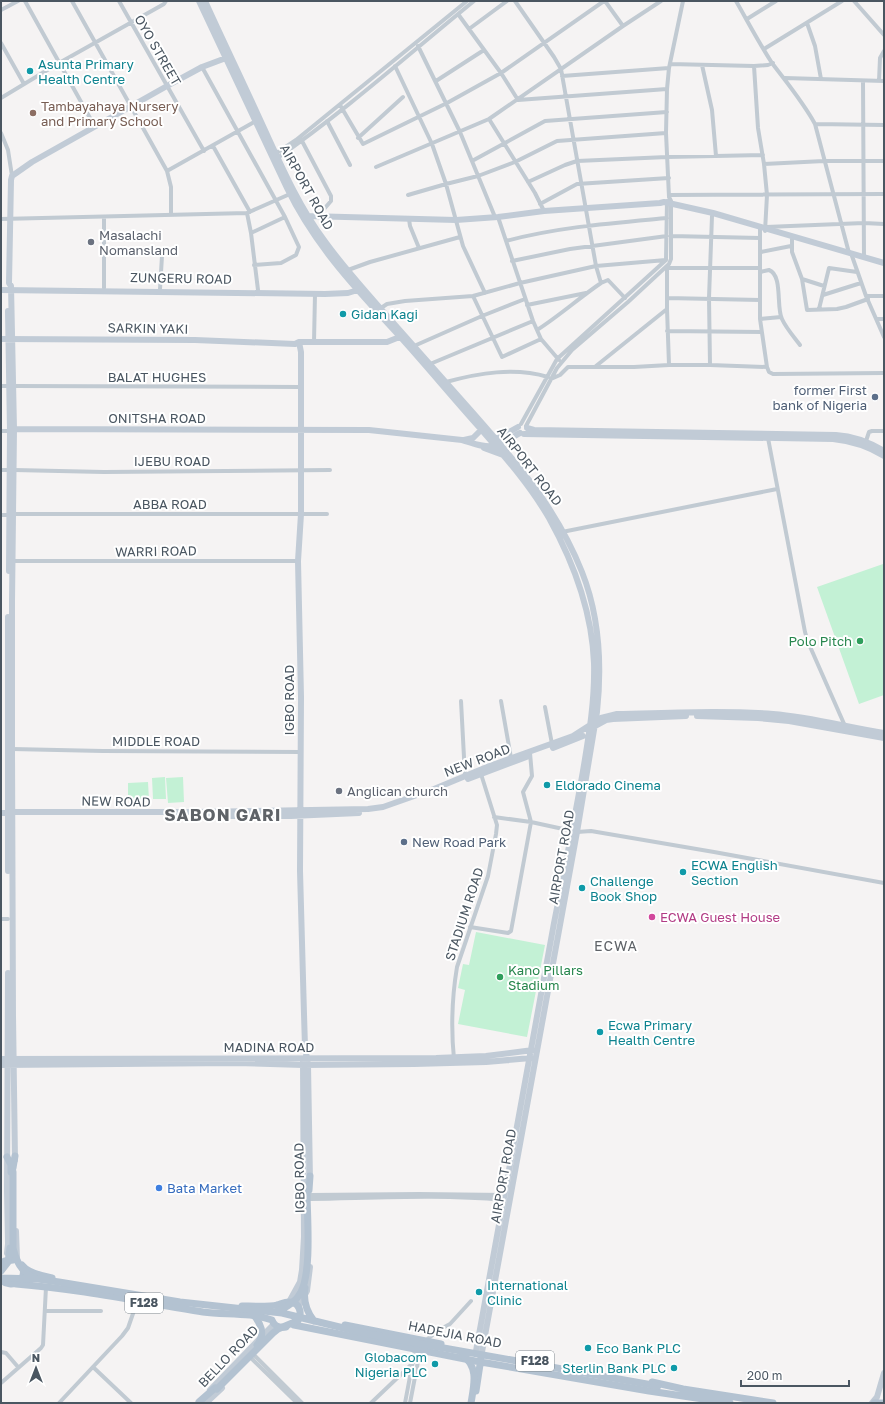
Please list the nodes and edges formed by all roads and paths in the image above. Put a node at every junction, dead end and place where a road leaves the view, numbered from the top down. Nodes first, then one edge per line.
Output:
1 (18, 1) edge
2 (25, 1) edge
3 (72, 1) edge
4 (119, 1) edge
5 (166, 1) edge
6 (199, 1) edge
7 (205, 1) edge
8 (467, 1) edge
9 (474, 1) edge
10 (507, 1) edge
11 (515, 1) edge
12 (605, 1) edge
13 (661, 1) edge
14 (683, 1) edge
15 (736, 1) edge
16 (776, 1) edge
17 (842, 1) edge
18 (854, 1) edge
19 (1, 10) edge
20 (458, 14) junction
21 (747, 19) junction
22 (807, 22) junction
23 (132, 23) junction
24 (623, 26) junction
25 (469, 29) junction
26 (884, 35) edge
27 (1, 43) edge
28 (96, 43) junction
29 (544, 43) junction
30 (417, 45) junction
31 (764, 49) junction
32 (484, 50) junction
33 (883, 53) edge
34 (226, 58) junction
35 (59, 63) junction
36 (773, 63) junction
37 (702, 65) junction
38 (394, 66) junction
39 (669, 66) junction
40 (754, 66) junction
41 (202, 67) junction
42 (561, 69) junction
43 (501, 73) junction
44 (562, 76) junction
45 (785, 78) junction
46 (821, 79) junction
47 (436, 81) junction
48 (863, 81) junction
49 (882, 81) edge
50 (24, 84) junction
51 (167, 86) junction
52 (668, 89) junction
53 (403, 96) dead end
54 (566, 96) junction
55 (1, 98) edge
56 (518, 100) junction
57 (447, 103) junction
58 (131, 106) junction
59 (341, 107) junction
60 (667, 112) junction
61 (420, 117) junction
62 (570, 118) junction
63 (489, 119) junction
64 (256, 121) junction
65 (327, 121) junction
66 (815, 124) junction
67 (863, 125) junction
68 (884, 125) edge
69 (95, 127) junction
70 (238, 132) junction
71 (460, 132) junction
72 (1, 133) edge
73 (666, 133) junction
74 (358, 138) junction
75 (574, 140) junction
76 (302, 141) junction
77 (504, 143) junction
78 (432, 144) junction
79 (213, 146) junction
80 (204, 151) junction
81 (763, 155) junction
82 (716, 156) junction
83 (275, 157) junction
84 (667, 157) junction
85 (863, 160) junction
86 (472, 161) junction
87 (577, 161) junction
88 (824, 161) junction
89 (884, 161) edge
90 (515, 162) junction
91 (764, 164) junction
92 (350, 166) dead end
93 (376, 167) dead end
94 (167, 171) junction
95 (12, 176) junction
96 (478, 176) junction
97 (669, 178) junction
98 (528, 182) junction
99 (446, 184) junction
100 (582, 184) junction
101 (864, 193) junction
102 (290, 194) junction
103 (833, 194) junction
104 (884, 194) edge
105 (408, 195) dead end
106 (767, 195) junction
107 (275, 201) junction
108 (669, 201) junction
109 (540, 204) junction
110 (586, 207) junction
111 (544, 210) junction
112 (248, 212) junction
113 (171, 215) junction
114 (308, 216) junction
115 (712, 216) junction
116 (104, 217) junction
117 (285, 217) junction
118 (317, 217) junction
119 (496, 217) junction
120 (667, 218) junction
121 (410, 219) junction
122 (1, 220) edge
123 (10, 220) junction
124 (456, 220) junction
125 (864, 223) junction
126 (884, 224) edge
127 (589, 225) junction
128 (841, 225) junction
129 (764, 229) junction
130 (251, 233) junction
131 (669, 236) junction
132 (712, 236) junction
133 (460, 237) junction
134 (760, 238) junction
135 (506, 241) junction
136 (792, 243) junction
137 (592, 245) junction
138 (419, 248) junction
139 (761, 252) junction
140 (851, 254) junction
141 (162, 256) dead end
142 (864, 257) junction
143 (666, 260) junction
144 (512, 262) junction
145 (884, 263) edge
146 (254, 265) junction
147 (596, 266) junction
148 (884, 266) edge
149 (667, 267) junction
150 (710, 268) junction
151 (348, 270) junction
152 (760, 270) junction
153 (857, 272) junction
154 (802, 279) junction
155 (520, 282) junction
156 (601, 283) junction
157 (861, 283) junction
158 (824, 286) junction
159 (7, 287) edge
160 (104, 288) junction
161 (359, 288) junction
162 (160, 289) junction
163 (258, 290) junction
164 (485, 293) junction
165 (587, 293) junction
166 (315, 294) junction
167 (823, 295) junction
168 (473, 296) junction
169 (884, 296) edge
170 (625, 298) junction
171 (667, 298) junction
172 (709, 298) junction
173 (867, 298) junction
174 (525, 299) junction
175 (760, 300) junction
176 (527, 305) junction
177 (380, 308) junction
178 (666, 309) junction
179 (819, 309) junction
180 (482, 316) junction
181 (781, 317) junction
182 (760, 319) junction
183 (876, 319) junction
184 (884, 319) edge
185 (533, 321) junction
186 (537, 330) junction
187 (710, 331) junction
188 (667, 332) junction
189 (762, 332) junction
190 (492, 337) junction
191 (884, 337) edge
192 (403, 338) junction
193 (541, 338) junction
194 (1, 339) edge
195 (10, 339) junction
196 (314, 342) junction
197 (800, 344) dead end
198 (300, 345) junction
199 (414, 346) junction
200 (557, 359) junction
201 (561, 363) junction
202 (430, 364) junction
203 (669, 365) junction
204 (710, 365) junction
205 (595, 367) junction
206 (767, 367) junction
207 (884, 373) edge
208 (549, 378) junction
209 (446, 382) junction
210 (1, 386) edge
211 (11, 386) junction
212 (300, 388) junction
213 (300, 429) junction
214 (523, 429) junction
215 (12, 430) junction
216 (481, 430) junction
217 (1, 431) edge
218 (884, 431) edge
219 (768, 438) junction
220 (462, 440) junction
221 (496, 442) junction
222 (474, 444) junction
223 (865, 444) junction
224 (884, 451) edge
225 (504, 456) junction
226 (884, 456) edge
227 (1, 470) edge
228 (12, 470) junction
229 (330, 470) dead end
230 (300, 471) junction
231 (777, 489) junction
232 (12, 514) junction
233 (301, 514) junction
234 (327, 514) dead end
235 (1, 515) edge
236 (564, 531) junction
237 (557, 533) junction
238 (298, 560) junction
239 (13, 561) junction
240 (586, 595) junction
241 (10, 628) junction
242 (461, 701) dead end
243 (502, 701) dead end
244 (546, 707) dead end
245 (593, 726) junction
246 (845, 728) junction
247 (884, 733) edge
248 (884, 738) edge
249 (552, 744) junction
250 (12, 749) junction
251 (301, 752) junction
252 (530, 754) junction
253 (511, 758) junction
254 (488, 769) junction
255 (481, 774) junction
256 (465, 776) junction
257 (424, 795) junction
258 (7, 813) edge
259 (301, 813) junction
260 (494, 817) junction
261 (531, 822) junction
262 (574, 832) junction
263 (884, 883) edge
264 (1, 919) edge
265 (8, 919) junction
266 (470, 927) junction
267 (530, 1050) junction
268 (537, 1050) junction
269 (532, 1058) junction
270 (1, 1059) edge
271 (454, 1060) junction
272 (11, 1062) junction
273 (305, 1062) junction
274 (1, 1065) edge
275 (15, 1156) junction
276 (7, 1157) junction
277 (12, 1172) junction
278 (307, 1176) junction
279 (309, 1194) junction
280 (504, 1197) junction
281 (18, 1261) junction
282 (2, 1263) edge
283 (23, 1268) junction
284 (1, 1271) edge
285 (38, 1279) junction
286 (1, 1281) edge
287 (13, 1284) junction
288 (46, 1287) junction
289 (471, 1301) dead end
290 (137, 1302) junction
291 (289, 1302) junction
292 (277, 1305) junction
293 (299, 1308) junction
294 (45, 1311) junction
295 (101, 1311) dead end
296 (274, 1312) junction
297 (252, 1313) junction
298 (314, 1321) junction
299 (273, 1322) junction
300 (295, 1323) junction
301 (283, 1328) junction
302 (425, 1341) junction
303 (417, 1350) junction
304 (479, 1351) junction
305 (1, 1352) edge
306 (462, 1355) junction
307 (253, 1357) junction
308 (478, 1362) junction
309 (413, 1363) junction
310 (18, 1367) junction
311 (94, 1367) junction
312 (413, 1373) junction
313 (884, 1373) edge
314 (1, 1383) edge
315 (216, 1388) junction
316 (657, 1388) junction
317 (674, 1391) junction
318 (59, 1403) edge
319 (131, 1403) edge
320 (202, 1403) edge
321 (297, 1403) edge
322 (302, 1403) edge
323 (371, 1403) edge
324 (405, 1403) edge
325 (410, 1403) edge
326 (468, 1403) edge
327 (473, 1403) edge
328 (730, 1403) edge
329 (773, 1403) edge
330 (873, 1403) edge
331 (884, 1403) edge

1 - 19 street
2 - 35 street
3 - 28 street
4 - 23 street, OYO STREET
5 - 23 street
6 - 34 main road, AIRPORT ROAD
7 - 83 main road, AIRPORT ROAD
8 - 30 street
9 - 20 street
10 - 25 street
11 - 29 street
12 - 24 street
12 - 29 street
13 - 24 street
14 - 39 street
15 - 21 street
16 - 21 street
17 - 22 street
18 - 26 street
20 - 25 street
20 - 30 street
21 - 31 street
22 - 31 street
22 - 46 street
23 - 28 street
23 - 51 street, OYO STREET
24 - 42 street
25 - 32 street
27 - 50 street
28 - 35 street
28 - 58 street
29 - 42 street
29 - 43 street
30 - 38 street
30 - 47 street
30 - 59 street
31 - 36 street
32 - 43 street
32 - 47 street
33 - 49 street
34 - 41 main road
34 - 64 main road, AIRPORT ROAD
35 - 50 street
35 - 69 street
36 - 40 street
36 - 45 street
37 - 39 street
37 - 40 street
37 - 82 street
38 - 59 street
38 - 61 street
39 - 44 street
39 - 52 street
40 - 81 street
41 - 51 main road
41 - 70 street
42 - 44 street
42 - 56 street
43 - 56 street
43 - 57 street
44 - 54 street
45 - 46 street
45 - 66 street
46 - 48 street
47 - 57 street
48 - 49 street
48 - 67 street
50 - 55 street
51 - 58 main road
51 - 80 street, OYO STREET
52 - 54 street
52 - 60 street
53 - 74 street
54 - 56 street
54 - 62 street
56 - 63 street
57 - 61 street
57 - 71 street
58 - 69 main road
58 - 94 street
59 - 65 street
59 - 74 street
59 - 83 street
60 - 62 street
60 - 73 street
61 - 74 street
61 - 78 street
62 - 75 street
62 - 77 street
63 - 71 street
63 - 77 street
64 - 70 street
64 - 83 main road, AIRPORT ROAD
65 - 76 street
65 - 92 street
66 - 67 street
66 - 88 street
67 - 68 street
67 - 85 street
69 - 95 main road
70 - 79 street
70 - 107 street
71 - 78 street
71 - 86 street
72 - 95 street
73 - 75 street
73 - 84 street
75 - 87 street
75 - 90 street
76 - 83 street
76 - 118 street
77 - 86 street
77 - 90 street
78 - 93 street
78 - 99 street
79 - 80 street
79 - 112 street
80 - 94 street
81 - 82 street
81 - 91 street
82 - 84 street
83 - 102 main road, AIRPORT ROAD
83 - 114 main road, AIRPORT ROAD
84 - 87 street
84 - 97 street
85 - 88 street
85 - 89 street
85 - 101 street
86 - 96 street
87 - 98 street
87 - 100 street
88 - 91 street
88 - 103 street
90 - 96 street
90 - 98 street
91 - 106 street
94 - 113 street
95 - 123 main road
96 - 99 street
96 - 119 street
97 - 100 street
97 - 108 street
98 - 109 street
99 - 105 street
99 - 124 street
100 - 109 street
100 - 110 street
101 - 103 street
101 - 104 street
101 - 125 street
102 - 107 street
102 - 161 main road, AIRPORT ROAD
103 - 106 street
103 - 128 street
106 - 108 street
106 - 129 street
107 - 112 street
107 - 117 street
108 - 110 main road
108 - 115 main road
108 - 120 street
108 - 129 main road
108 - 131 street
109 - 111 street
110 - 111 main road
110 - 127 street
111 - 119 main road
112 - 113 street
112 - 130 street
113 - 116 street
114 - 118 main road
114 - 151 main road, AIRPORT ROAD
115 - 129 main road
115 - 132 street
116 - 123 street
116 - 160 street
117 - 130 street
117 - 146 street
118 - 121 main road
119 - 124 main road
119 - 135 street
120 - 127 street
120 - 131 street
121 - 124 main road
121 - 138 street
122 - 123 street
123 - 159 main road
124 - 133 street
125 - 126 street
125 - 128 street
125 - 142 street
127 - 135 street
127 - 137 street
128 - 129 street
128 - 140 street
129 - 134 street
129 - 136 main road
129 - 140 main road
130 - 146 street
131 - 132 street
131 - 137 street
131 - 143 street
131 - 149 street
132 - 134 street
132 - 150 street
133 - 138 street
133 - 164 street
134 - 139 street
135 - 144 street
136 - 139 street
136 - 140 main road
136 - 154 street
137 - 144 street
137 - 147 street
138 - 151 street
139 - 152 street
140 - 142 main road
140 - 148 main road
140 - 153 street
141 - 162 street
142 - 145 main road
143 - 147 street
143 - 170 street
144 - 155 street
146 - 163 street
147 - 155 street
147 - 156 street
149 - 150 street
149 - 171 street
149 - 201 street
150 - 152 street
150 - 172 street
151 - 161 main road, AIRPORT ROAD
152 - 175 street
152 - 181 street
153 - 157 street
153 - 158 street
154 - 158 street
154 - 179 street
155 - 164 street
155 - 174 street
156 - 165 street
156 - 170 street
157 - 167 street
157 - 173 street
158 - 167 street
159 - 160 main road, ZUNGERU ROAD
159 - 166 main road
159 - 195 main road
160 - 162 main road, ZUNGERU ROAD
161 - 163 main road, ZUNGERU ROAD
161 - 166 main road
161 - 177 main road, AIRPORT ROAD
161 - 192 main road, AIRPORT ROAD
162 - 163 main road, ZUNGERU ROAD
164 - 168 street
165 - 176 street
165 - 186 street
166 - 196 street
167 - 179 street
168 - 177 street
168 - 180 street
169 - 173 street
170 - 200 street
171 - 172 street
171 - 178 street
172 - 175 street
172 - 187 street
173 - 179 street
173 - 183 street
174 - 176 street
174 - 180 street
175 - 182 street
176 - 185 street
177 - 192 main road, AIRPORT ROAD
178 - 188 street
178 - 205 street
180 - 190 street
180 - 199 street
181 - 182 street
181 - 197 street
182 - 189 street
183 - 184 street
183 - 191 street
185 - 186 street
185 - 190 street
186 - 193 street
187 - 188 street
187 - 189 street
187 - 204 street
188 - 203 street
189 - 206 street
190 - 193 street
190 - 202 street
192 - 196 main road, SARKIN YAKI
192 - 198 main road
192 - 199 main road, AIRPORT ROAD
192 - 216 main road, AIRPORT ROAD
193 - 200 street
194 - 195 main road, SARKIN YAKI
195 - 198 main road, SARKIN YAKI
195 - 211 main road
196 - 198 main road, SARKIN YAKI
198 - 212 main road, IGBO ROAD
199 - 202 main road, AIRPORT ROAD
200 - 201 street
200 - 208 street
201 - 208 street
202 - 209 main road, AIRPORT ROAD
203 - 204 street
203 - 205 street
204 - 206 street
205 - 208 street
206 - 207 street
208 - 209 street
208 - 214 street
209 - 221 main road, AIRPORT ROAD
210 - 211 street, BALAT HUGHES
211 - 212 street, BALAT HUGHES
211 - 215 main road
212 - 213 main road, IGBO ROAD
213 - 215 main road, ONITSHA ROAD
213 - 220 main road, ONITSHA ROAD
213 - 230 main road, IGBO ROAD
214 - 219 main road
214 - 221 main road
214 - 223 main road
215 - 217 street, ONITSHA ROAD
215 - 228 main road
216 - 220 main road
216 - 221 main road, AIRPORT ROAD
218 - 223 street
219 - 223 main road
219 - 231 street
220 - 222 main road, ONITSHA ROAD
221 - 222 main road
221 - 225 main road, AIRPORT ROAD
221 - 236 main road, AIRPORT ROAD
222 - 225 main road
223 - 224 main road
223 - 226 main road
225 - 237 main road, AIRPORT ROAD
227 - 228 street, IJEBU ROAD
228 - 230 street, IJEBU ROAD
228 - 232 main road
229 - 230 street, IJEBU ROAD
230 - 233 main road, IGBO ROAD
231 - 236 street
231 - 246 street
232 - 233 street, ABBA ROAD
232 - 235 street, ABBA ROAD
232 - 239 main road
232 - 241 main road
233 - 234 street, ABBA ROAD
233 - 238 main road, IGBO ROAD
236 - 237 street
236 - 240 main road, AIRPORT ROAD
237 - 240 main road, AIRPORT ROAD
238 - 239 street, WARRI ROAD
238 - 251 main road, IGBO ROAD
239 - 241 main road
240 - 245 main road, AIRPORT ROAD
241 - 250 main road
241 - 258 main road
242 - 256 street
243 - 253 street
244 - 249 street
245 - 246 main road
245 - 249 main road, NEW ROAD
245 - 252 main road, NEW ROAD
245 - 262 main road, AIRPORT ROAD
246 - 247 main road
246 - 248 main road
249 - 252 main road, NEW ROAD
250 - 251 street, MIDDLE ROAD
250 - 258 main road
251 - 259 main road, IGBO ROAD
252 - 253 main road, NEW ROAD
252 - 254 main road, NEW ROAD
252 - 261 street
253 - 254 main road, NEW ROAD
254 - 255 main road, NEW ROAD
254 - 256 main road, NEW ROAD
255 - 257 main road, NEW ROAD
255 - 260 street, STADIUM ROAD
256 - 257 main road, NEW ROAD
257 - 259 main road, NEW ROAD
258 - 259 main road, NEW ROAD
258 - 265 main road
258 - 272 main road
259 - 273 main road, IGBO ROAD
260 - 261 street
260 - 266 street, STADIUM ROAD
261 - 262 street
261 - 266 street
262 - 263 street
262 - 267 main road, AIRPORT ROAD
262 - 268 main road, AIRPORT ROAD
264 - 265 street
265 - 272 main road
266 - 271 street, STADIUM ROAD
267 - 268 main road, MADINA ROAD
267 - 269 main road, AIRPORT ROAD
267 - 271 main road, MADINA ROAD
268 - 269 main road, AIRPORT ROAD
269 - 271 main road, MADINA ROAD
269 - 280 main road, AIRPORT ROAD
269 - 304 main road, AIRPORT ROAD
270 - 272 main road, MADINA ROAD
271 - 273 main road, MADINA ROAD
272 - 273 main road, MADINA ROAD
272 - 274 main road, MADINA ROAD
272 - 275 main road
272 - 276 main road
273 - 278 main road, IGBO ROAD
275 - 277 main road
275 - 281 main road
276 - 277 main road
276 - 282 main road
277 - 284 main road, bridge
277 - 285 main road, bridge
278 - 279 main road
278 - 291 main road, IGBO ROAD
279 - 280 street
279 - 293 main road, IGBO ROAD
279 - 296 main road, bridge
279 - 298 main road, bridge
280 - 304 main road, AIRPORT ROAD
281 - 282 main road
281 - 283 main road
283 - 287 main road
283 - 292 main road, F128
285 - 286 main road, bridge
285 - 296 main road, bridge
286 - 287 main road, F128
286 - 297 main road
287 - 288 main road, F128
288 - 290 main road, F128
288 - 294 street
289 - 302 street
290 - 299 main road, F128
290 - 311 street
291 - 292 main road, F128
291 - 293 main road, F128
292 - 299 main road
293 - 300 main road
293 - 302 main road, HADEJIA ROAD / F128
294 - 295 street
294 - 310 street
296 - 298 main road, bridge
297 - 300 main road, bridge
297 - 315 main road, bridge
298 - 316 main road, bridge
299 - 301 main road, F128
299 - 320 main road, BELLO ROAD
300 - 301 main road, F128
300 - 303 main road, HADEJIA ROAD / F128
300 - 306 main road, bridge
300 - 315 main road, bridge
301 - 307 main road, BELLO ROAD
302 - 304 main road, HADEJIA ROAD / F128
303 - 308 main road, HADEJIA ROAD / F128
303 - 309 street
303 - 312 street
304 - 308 main road
304 - 317 main road, HADEJIA ROAD / F128
305 - 310 street
306 - 316 main road
306 - 327 main road, bridge
307 - 320 main road, BELLO ROAD
307 - 321 street
307 - 322 street
308 - 317 main road, HADEJIA ROAD / F128
308 - 326 main road
308 - 327 main road
309 - 312 street
309 - 323 street
310 - 314 street
311 - 318 street
311 - 319 street
312 - 324 street
312 - 325 street
313 - 330 main road
315 - 320 main road
316 - 317 main road
317 - 328 main road, HADEJIA ROAD / F128
317 - 329 main road, HADEJIA ROAD / F128
330 - 331 main road

